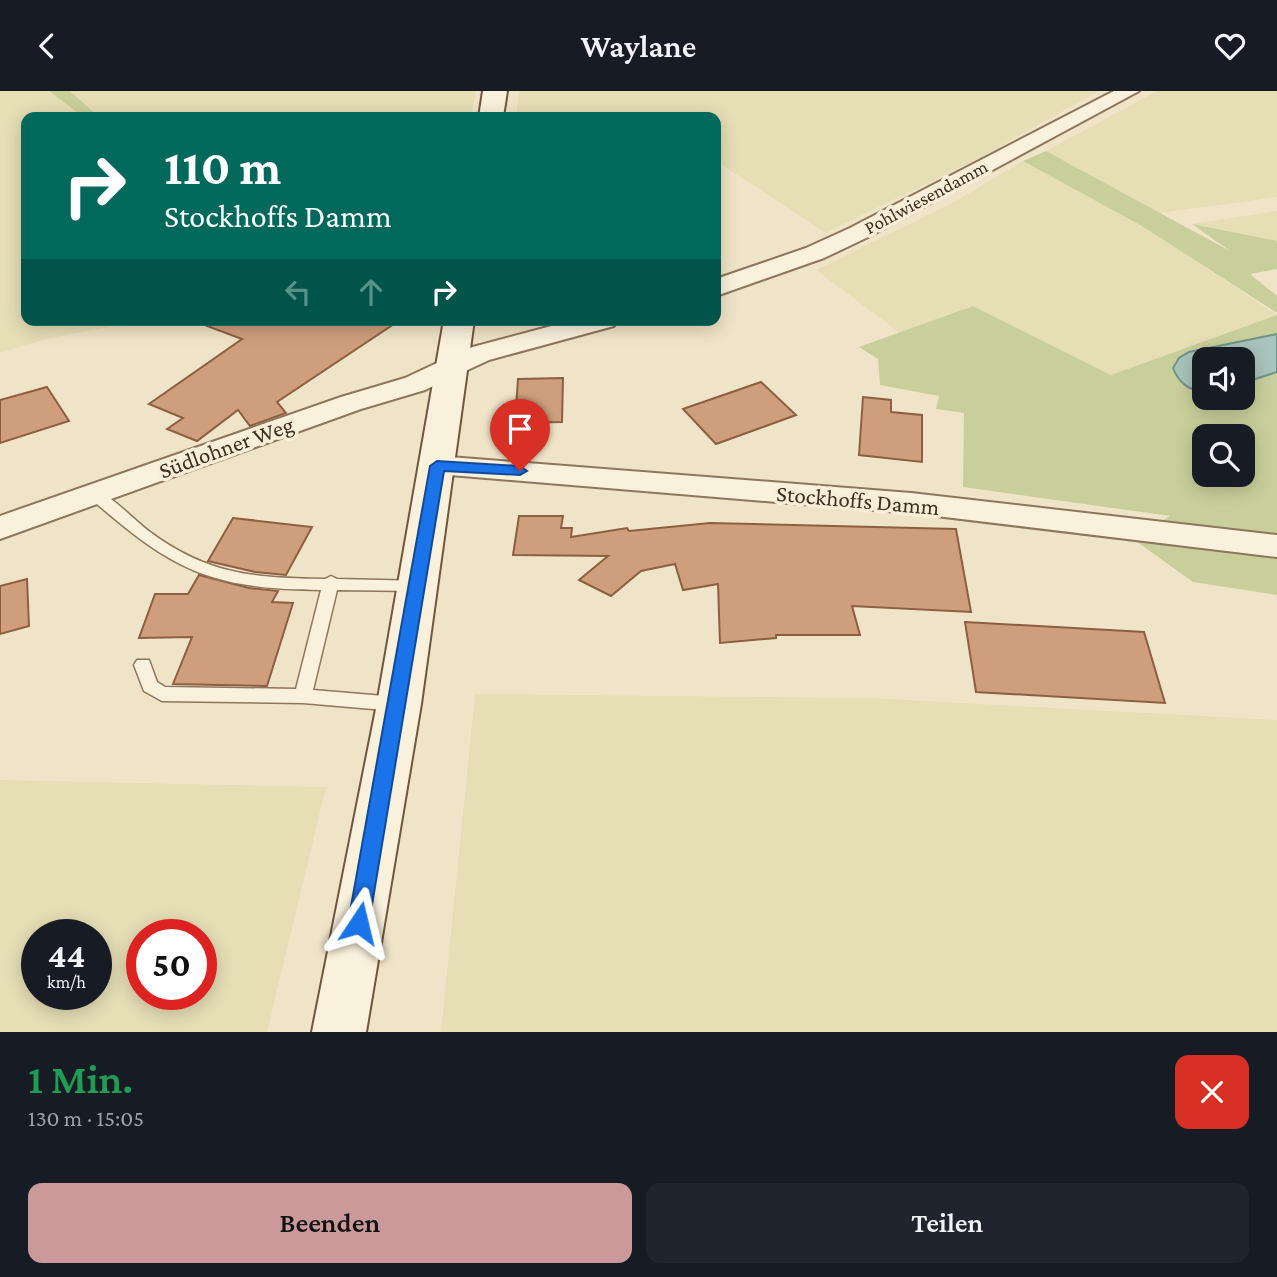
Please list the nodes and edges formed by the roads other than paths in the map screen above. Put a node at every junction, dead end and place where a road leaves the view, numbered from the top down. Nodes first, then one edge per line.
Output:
1 (495, 91) edge
2 (1129, 91) edge
3 (492, 112) edge
4 (721, 286) edge
5 (458, 326) edge
6 (583, 326) edge
7 (452, 367) junction
8 (437, 466) junction
9 (94, 494) junction
10 (0, 528) edge
11 (1277, 546) edge
12 (331, 582) junction
13 (418, 585) junction
14 (143, 665) dead end
15 (303, 696) junction
16 (398, 704) junction
17 (339, 1032) edge

1 - 3 main road
2 - 4 street, Pohlwiesendamm
5 - 7 main road
6 - 7 street
7 - 8 main road
7 - 9 street, Südlohner Weg
8 - 11 street, Stockhoffs Damm
8 - 13 main road
9 - 10 street, Südlohner Weg
9 - 12 lane
12 - 13 lane
12 - 15 lane
13 - 16 main road
14 - 15 lane
15 - 16 lane
16 - 17 main road

